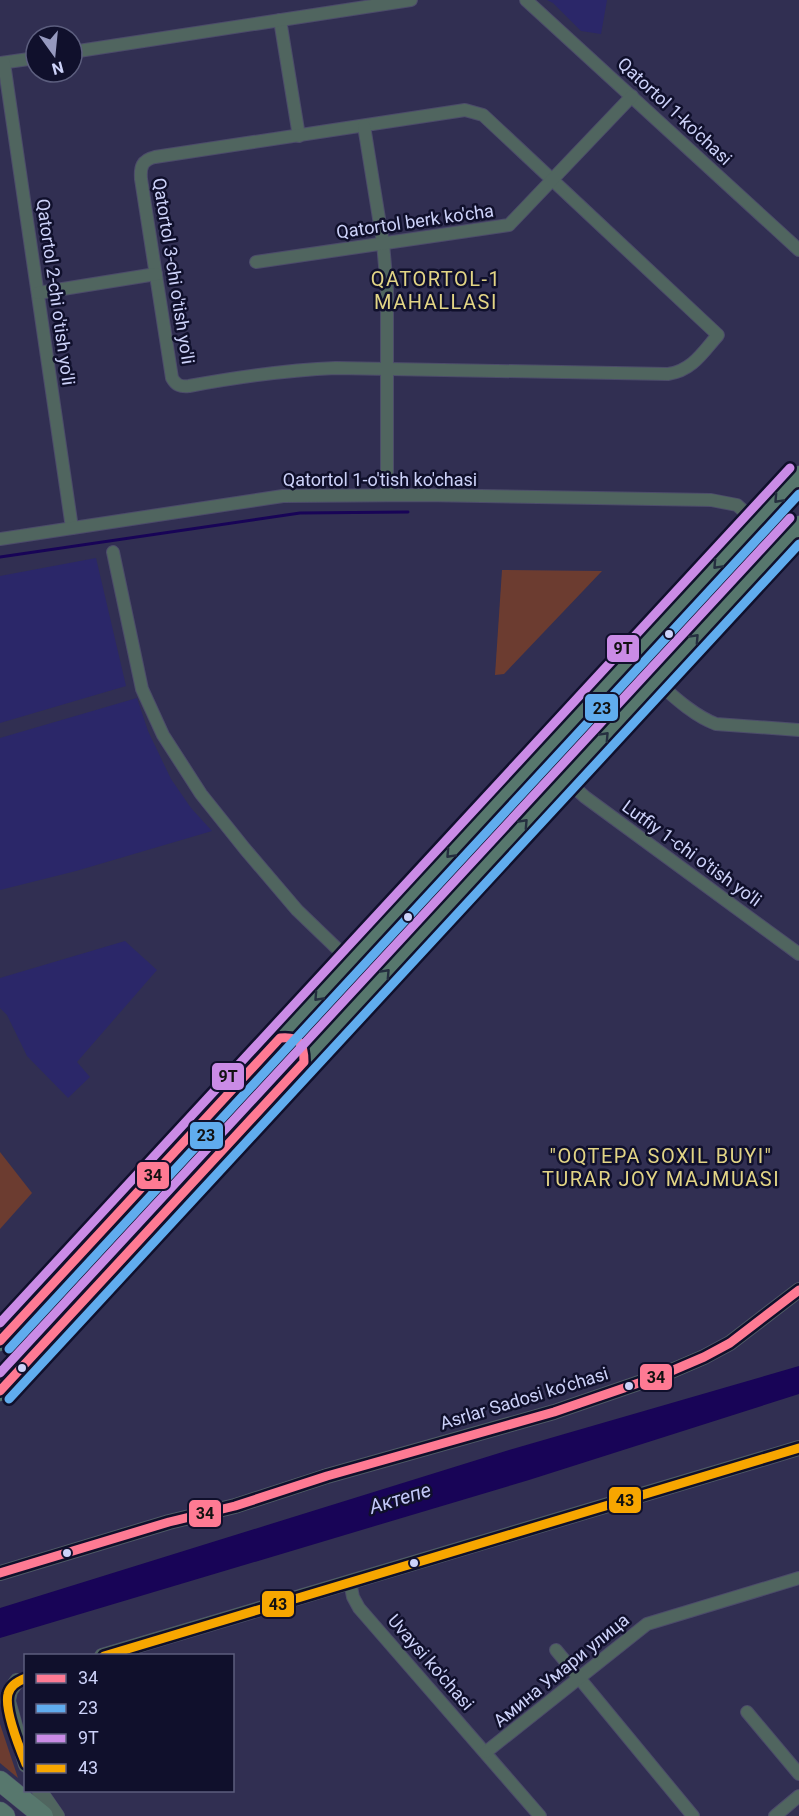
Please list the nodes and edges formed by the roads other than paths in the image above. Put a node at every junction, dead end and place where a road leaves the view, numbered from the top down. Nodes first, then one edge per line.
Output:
1 (323, 0) edge
2 (411, 0) edge
3 (526, 0) edge
4 (325, 13) junction
5 (280, 20) junction
6 (84, 50) edge
7 (24, 60) edge
8 (2, 63) edge
9 (632, 96) junction
10 (364, 126) junction
11 (299, 136) junction
12 (552, 181) junction
13 (383, 243) junction
14 (799, 250) edge
15 (256, 262) dead end
16 (156, 274) junction
17 (38, 293) junction
18 (388, 369) junction
19 (799, 476) edge
20 (387, 495) junction
21 (756, 522) junction
22 (72, 528) junction
23 (796, 534) edge
24 (0, 539) edge
25 (113, 552) dead end
26 (656, 681) junction
27 (799, 730) edge
28 (565, 779) junction
29 (799, 954) edge
30 (346, 967) junction
31 (368, 993) junction
32 (280, 1038) junction
33 (304, 1062) junction
34 (799, 1290) edge
35 (0, 1341) edge
36 (0, 1391) edge
37 (799, 1448) edge
38 (0, 1573) edge
39 (799, 1578) edge
40 (350, 1582) junction
41 (556, 1650) dead end
42 (109, 1654) edge
43 (580, 1679) junction
44 (21, 1680) edge
45 (0, 1686) edge
46 (0, 1692) edge
47 (8, 1706) junction
48 (747, 1712) dead end
49 (486, 1752) junction
50 (24, 1758) edge
51 (799, 1774) edge
52 (0, 1781) edge
53 (40, 1792) edge
54 (799, 1796) edge
55 (0, 1812) edge
56 (5, 1816) edge
57 (43, 1816) edge
58 (57, 1816) edge
59 (540, 1816) edge
60 (693, 1816) edge
61 (775, 1816) edge

1 - 4 street
2 - 4 street
3 - 9 street, Qatortol 1-ko'chasi
4 - 5 street
5 - 6 street
5 - 11 street
7 - 8 street
8 - 17 street, Qatortol 2-chi o'tish yo'li
9 - 12 street, Qatortol berk ko'cha
9 - 14 street, Qatortol 1-ko'chasi
10 - 11 street, Qatortol 3-chi o'tish yo'li
10 - 12 street, Qatortol 3-chi o'tish yo'li
10 - 13 street
11 - 16 street, Qatortol 3-chi o'tish yo'li
12 - 13 street, Qatortol berk ko'cha
12 - 18 street, Qatortol 3-chi o'tish yo'li
13 - 15 street, Qatortol berk ko'cha
13 - 18 street
16 - 17 street
16 - 18 street, Qatortol 3-chi o'tish yo'li
17 - 22 street, Qatortol 2-chi o'tish yo'li
18 - 20 street
19 -> 21 main road
20 - 21 street, Qatortol 1-o'tish ko'chasi
20 - 22 street, Qatortol 1-o'tish ko'chasi
21 -> 30 main road
22 - 24 street, Qatortol 1-o'tish ko'chasi
26 -> 23 main road
25 - 30 street
26 - 27 street
28 -> 26 main road
28 - 29 street, Lutfiy 1-chi o'tish yo'li
31 -> 28 main road
30 - 31 main road
30 -> 32 main road
31 - 33 main road
32 - 33 main road
32 - 35 main road
33 - 36 main road
34 - 38 street, Asrlar Sadosi ko‘chasi
37 - 40 street
39 - 43 street, Амина Умари улица
40 - 42 street
40 - 49 street, Uvaysi ko'chasi
41 - 43 street
43 - 49 street, Амина Умари улица
43 - 60 street
44 - 45 street
44 - 47 street
46 - 47 street
47 - 50 street
48 - 51 street
49 - 59 street, Uvaysi ko'chasi
52 - 57 main road
53 - 58 street
54 - 61 street
55 - 56 main road

